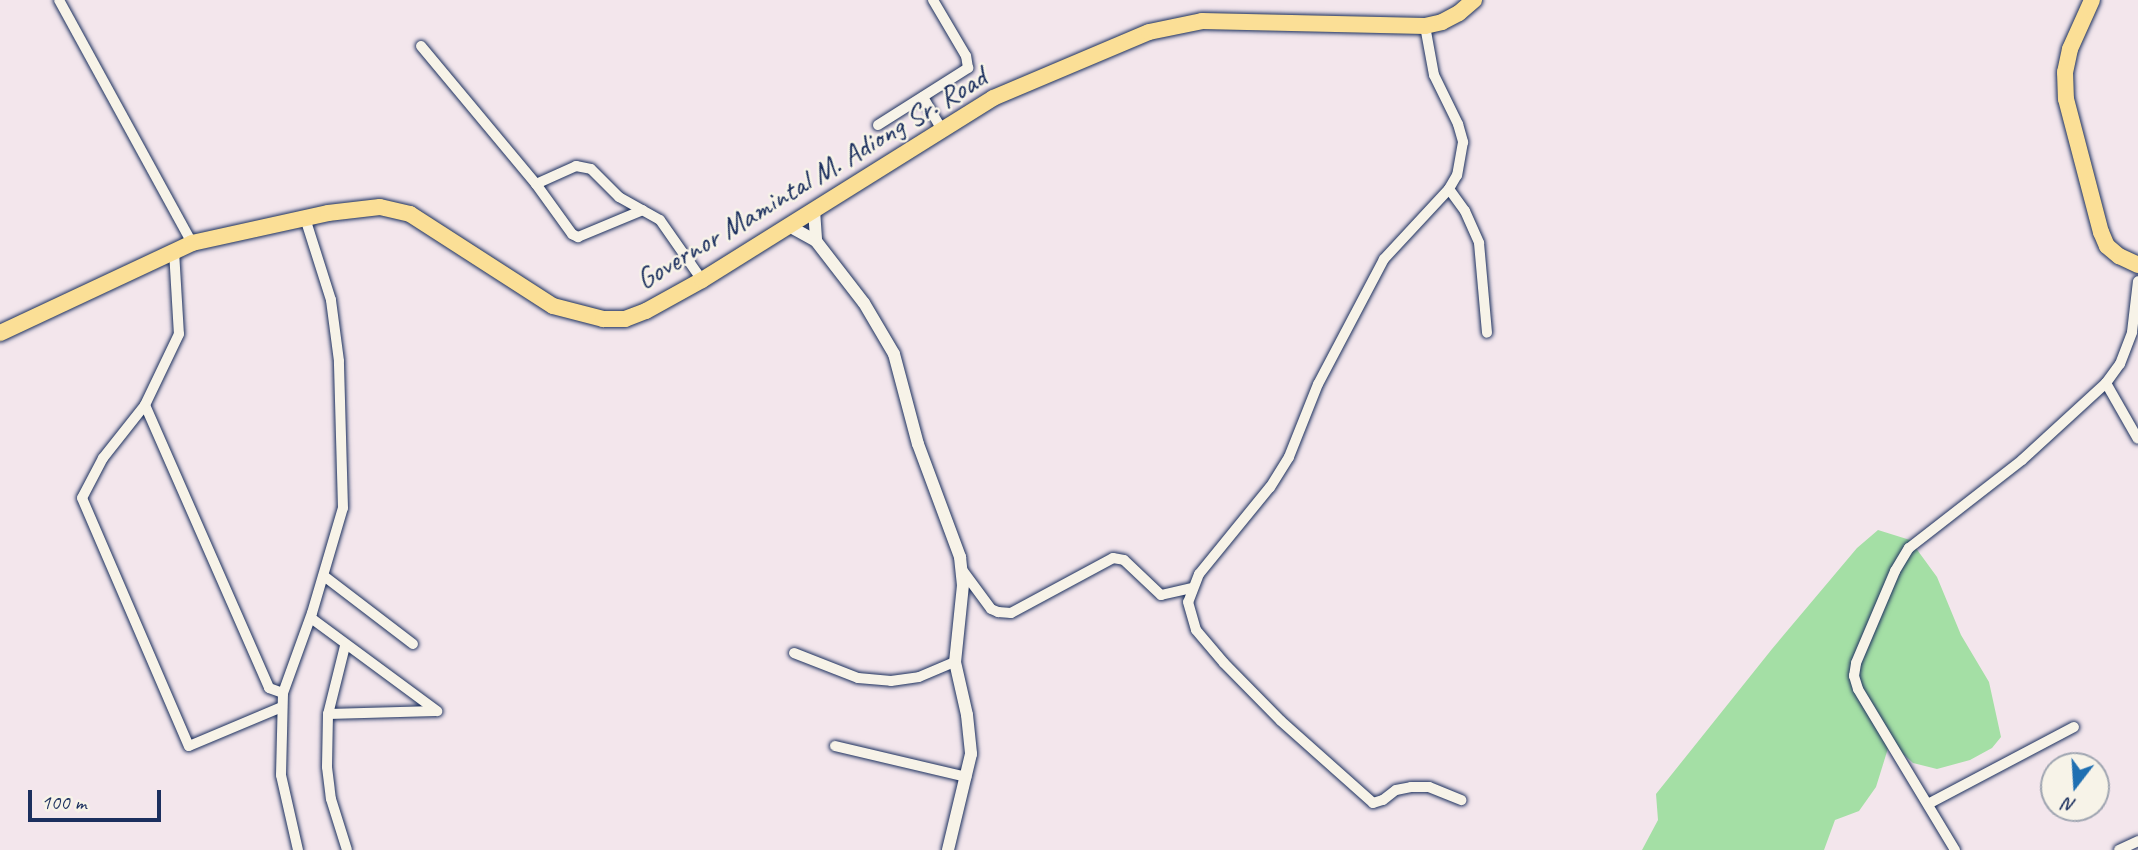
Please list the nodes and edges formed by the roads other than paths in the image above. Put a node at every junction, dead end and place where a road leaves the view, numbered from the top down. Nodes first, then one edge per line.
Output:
1 (59, 0) edge
2 (933, 0) edge
3 (1474, 0) edge
4 (2092, 0) edge
5 (1425, 26) junction
6 (421, 46) dead end
7 (923, 97) junction
8 (878, 125) dead end
9 (941, 128) junction
10 (536, 184) junction
11 (1449, 189) junction
12 (643, 210) junction
13 (814, 210) junction
14 (305, 218) junction
15 (789, 226) junction
16 (816, 241) junction
17 (192, 243) junction
18 (174, 251) junction
19 (2138, 267) edge
20 (702, 280) junction
21 (2138, 281) edge
22 (0, 333) edge
23 (1487, 333) dead end
24 (2106, 383) junction
25 (145, 405) junction
26 (2138, 439) edge
27 (963, 571) junction
28 (324, 576) junction
29 (1191, 588) junction
30 (311, 618) junction
31 (412, 643) dead end
32 (345, 646) junction
33 (794, 653) dead end
34 (955, 662) junction
35 (283, 693) junction
36 (282, 707) junction
37 (328, 714) junction
38 (2074, 727) dead end
39 (835, 746) dead end
40 (966, 777) junction
41 (1461, 800) dead end
42 (1928, 804) junction
43 (2138, 841) edge
44 (298, 850) edge
45 (347, 850) edge
46 (948, 850) edge
47 (1955, 850) edge
48 (2119, 850) edge

1 - 17 street
2 - 7 street
3 - 5 main road, Governor Mamintal M. Adiong Sr. Road
4 - 19 main road
5 - 9 main road, Governor Mamintal M. Adiong Sr. Road
5 - 11 street
6 - 10 street
7 - 8 street
7 - 9 street
9 - 13 main road, Governor Mamintal M. Adiong Sr. Road
10 - 12 street
10 - 12 street
11 - 23 street
11 - 29 street
12 - 20 street
13 - 15 main road, Governor Mamintal M. Adiong Sr. Road
13 - 16 street
14 - 17 main road, Governor Mamintal M. Adiong Sr. Road
14 - 20 main road, Governor Mamintal M. Adiong Sr. Road
14 - 28 street
15 - 16 street
15 - 20 main road, Governor Mamintal M. Adiong Sr. Road
16 - 27 street
17 - 18 main road, Governor Mamintal M. Adiong Sr. Road
18 - 22 main road, Governor Mamintal M. Adiong Sr. Road
18 - 25 street
21 - 24 street
24 - 26 street
24 - 42 street
25 - 35 street
25 - 36 street
27 - 29 street
27 - 34 street
28 - 30 street
28 - 31 street
29 - 41 street
30 - 32 street
30 - 35 street
32 - 37 street
32 - 37 street
33 - 34 street
34 - 40 street
35 - 36 street
36 - 44 street
37 - 45 street
38 - 42 street
39 - 40 street
40 - 46 street
42 - 47 street
43 - 48 street

